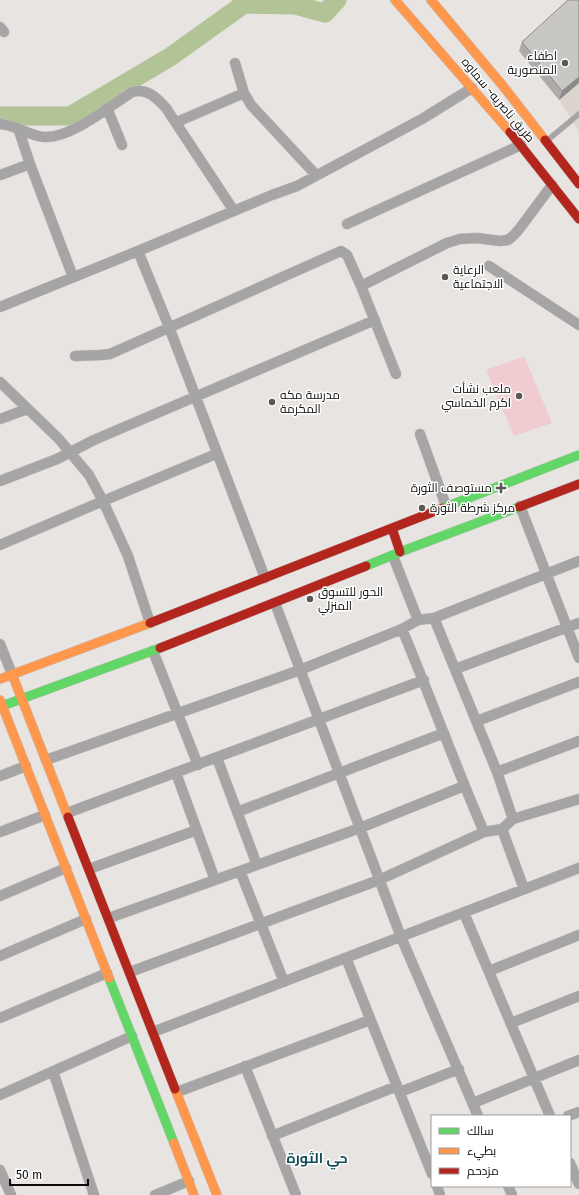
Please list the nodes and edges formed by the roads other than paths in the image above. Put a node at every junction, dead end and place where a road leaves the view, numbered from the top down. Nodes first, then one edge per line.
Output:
1 (395, 0) edge
2 (431, 0) edge
3 (235, 63) dead end
4 (472, 88) junction
5 (498, 90) junction
6 (244, 93) junction
7 (483, 102) junction
8 (107, 108) junction
9 (579, 114) edge
10 (177, 122) junction
11 (0, 124) edge
12 (18, 128) junction
13 (545, 142) junction
14 (122, 145) dead end
15 (521, 145) junction
16 (30, 164) junction
17 (0, 174) edge
18 (316, 175) junction
19 (579, 184) edge
20 (552, 185) junction
21 (234, 211) junction
22 (579, 219) edge
23 (348, 224) dead end
24 (138, 251) junction
25 (490, 266) dead end
26 (73, 277) junction
27 (361, 286) junction
28 (0, 307) edge
29 (375, 320) junction
30 (579, 325) edge
31 (169, 327) junction
32 (75, 356) dead end
33 (396, 374) dead end
34 (0, 382) edge
35 (195, 398) junction
36 (27, 409) junction
37 (0, 419) edge
38 (420, 434) dead end
39 (70, 453) junction
40 (216, 454) junction
41 (579, 455) edge
42 (0, 481) edge
43 (579, 484) edge
44 (103, 501) junction
45 (446, 506) junction
46 (520, 506) junction
47 (392, 528) junction
48 (0, 545) edge
49 (397, 554) junction
50 (579, 561) edge
51 (546, 574) junction
52 (265, 578) junction
53 (275, 603) junction
54 (434, 618) junction
55 (418, 620) junction
56 (150, 623) junction
57 (579, 623) edge
58 (567, 628) junction
59 (402, 629) junction
60 (0, 644) edge
61 (153, 650) junction
62 (579, 658) edge
63 (455, 669) junction
64 (300, 670) junction
65 (12, 674) junction
66 (0, 679) edge
67 (424, 680) junction
68 (579, 682) edge
69 (22, 698) junction
70 (1, 704) edge
71 (178, 713) junction
72 (319, 720) junction
73 (477, 721) junction
74 (444, 733) junction
75 (579, 741) edge
76 (217, 758) junction
77 (46, 760) junction
78 (198, 765) junction
79 (26, 766) junction
80 (339, 772) junction
81 (497, 772) junction
82 (176, 773) junction
83 (0, 776) edge
84 (464, 786) junction
85 (579, 799) edge
86 (238, 812) junction
87 (67, 813) junction
88 (45, 815) junction
89 (513, 819) junction
90 (360, 828) junction
91 (502, 829) junction
92 (197, 830) junction
93 (0, 832) edge
94 (484, 832) junction
95 (257, 865) junction
96 (66, 868) junction
97 (579, 868) edge
98 (89, 869) junction
99 (240, 871) junction
100 (215, 880) junction
101 (379, 880) junction
102 (524, 889) junction
103 (0, 896) edge
104 (464, 913) junction
105 (109, 918) junction
106 (86, 919) junction
107 (261, 924) junction
108 (579, 935) edge
109 (401, 937) junction
110 (0, 956) edge
111 (346, 958) junction
112 (489, 971) junction
113 (130, 972) junction
114 (107, 974) junction
115 (284, 982) junction
116 (579, 996) edge
117 (0, 1018) edge
118 (370, 1020) junction
119 (511, 1023) junction
120 (153, 1032) junction
121 (132, 1036) junction
122 (579, 1060) edge
123 (245, 1066) junction
124 (459, 1069) junction
125 (53, 1071) junction
126 (534, 1077) junction
127 (398, 1089) junction
128 (177, 1092) junction
129 (0, 1095) edge
130 (473, 1103) junction
131 (478, 1115) edge
132 (550, 1115) edge
133 (272, 1136) junction
134 (571, 1165) edge
135 (0, 1170) edge
136 (431, 1172) edge
137 (189, 1181) junction
138 (579, 1184) edge
139 (12, 1195) edge
140 (94, 1195) edge
141 (155, 1195) edge
142 (194, 1195) edge
143 (217, 1195) edge
144 (296, 1195) edge

1 - 4 main road, طريق ناصريه~ سماوه
2 - 5 main road, طريق ناصريه~ سماوه
3 - 6 street
4 - 7 main road, طريق ناصريه~ سماوه
4 - 18 street
5 - 7 main road
5 - 13 main road, طريق ناصريه~ سماوه
6 - 10 street
6 - 18 street
7 - 15 main road, طريق ناصريه~ سماوه
8 - 10 street
8 - 12 street
8 - 14 street
9 - 13 lane
10 - 21 street
11 - 12 street
12 - 16 street
13 - 19 main road, طريق ناصريه~ سماوه
15 - 20 main road, طريق ناصريه~ سماوه
15 - 23 street
16 - 17 street
16 - 26 street
18 - 21 street
20 - 22 main road, طريق ناصريه~ سماوه
20 - 27 street
21 - 24 street
24 - 26 street
24 - 31 street
25 - 30 street
26 - 28 street
27 - 29 street
27 - 31 street
29 - 33 street
29 - 35 street
31 - 32 street
31 - 35 street
34 - 36 street
35 - 39 street
35 - 40 street
36 - 37 street
36 - 39 street
38 - 45 street
39 - 42 street
39 - 44 street
40 - 44 street
40 - 52 street
41 - 45 main road
43 - 46 main road
44 - 48 street
44 - 56 street
45 - 47 main road
46 - 49 main road
46 - 51 street
47 - 49 main road
47 - 52 main road
49 - 53 main road
49 - 55 street
50 - 51 street
51 - 54 street
51 - 58 street
52 - 56 main road
53 - 61 main road
53 - 64 street
54 - 55 street
54 - 63 street
55 - 59 street
56 - 65 main road
57 - 58 street
58 - 62 street
58 - 63 street
59 - 64 street
59 - 67 street
60 - 65 street
61 - 69 main road
61 - 71 street
63 - 73 street
64 - 71 street
64 - 72 street
65 - 66 main road
65 - 69 main road
67 - 72 street
67 - 74 street
68 - 73 street
69 - 70 main road
69 - 77 main road
70 - 79 main road
71 - 77 street
71 - 78 street
72 - 76 street
72 - 80 street
73 - 81 street
74 - 80 street
74 - 84 street
75 - 81 street
76 - 78 street
76 - 86 street
77 - 87 main road
78 - 82 street
79 - 83 street
79 - 88 main road
80 - 86 street
80 - 90 street
81 - 89 street
82 - 87 street
82 - 92 street
84 - 90 street
84 - 94 street
85 - 89 street
86 - 95 street
87 - 98 main road
88 - 93 street
88 - 96 main road
89 - 91 street
90 - 95 street
90 - 101 street
91 - 94 street
91 - 102 street
92 - 98 street
92 - 100 street
94 - 101 street
95 - 99 street
96 - 103 street
96 - 106 main road
97 - 102 street
98 - 105 main road
99 - 100 street
99 - 107 street
100 - 105 street
101 - 107 street
101 - 109 street
102 - 104 street
104 - 109 street
104 - 112 street
105 - 113 main road
106 - 110 street
106 - 114 main road
107 - 113 street
107 - 115 street
108 - 112 street
109 - 111 street
109 - 124 street
111 - 115 street
111 - 118 street
112 - 119 street
113 - 120 main road
114 - 117 street
114 - 121 main road
115 - 120 street
116 - 119 street
118 - 123 street
118 - 127 street
119 - 126 street
120 - 128 main road
121 - 125 street
121 - 137 main road
122 - 126 street
123 - 128 street
123 - 133 street
124 - 127 street
124 - 130 street
125 - 129 street
125 - 140 street
126 - 130 street
126 - 132 street
127 - 133 street
127 - 136 street
128 - 143 main road
130 - 131 street
133 - 144 street
134 - 138 street
135 - 139 street
137 - 141 street
137 - 142 main road

